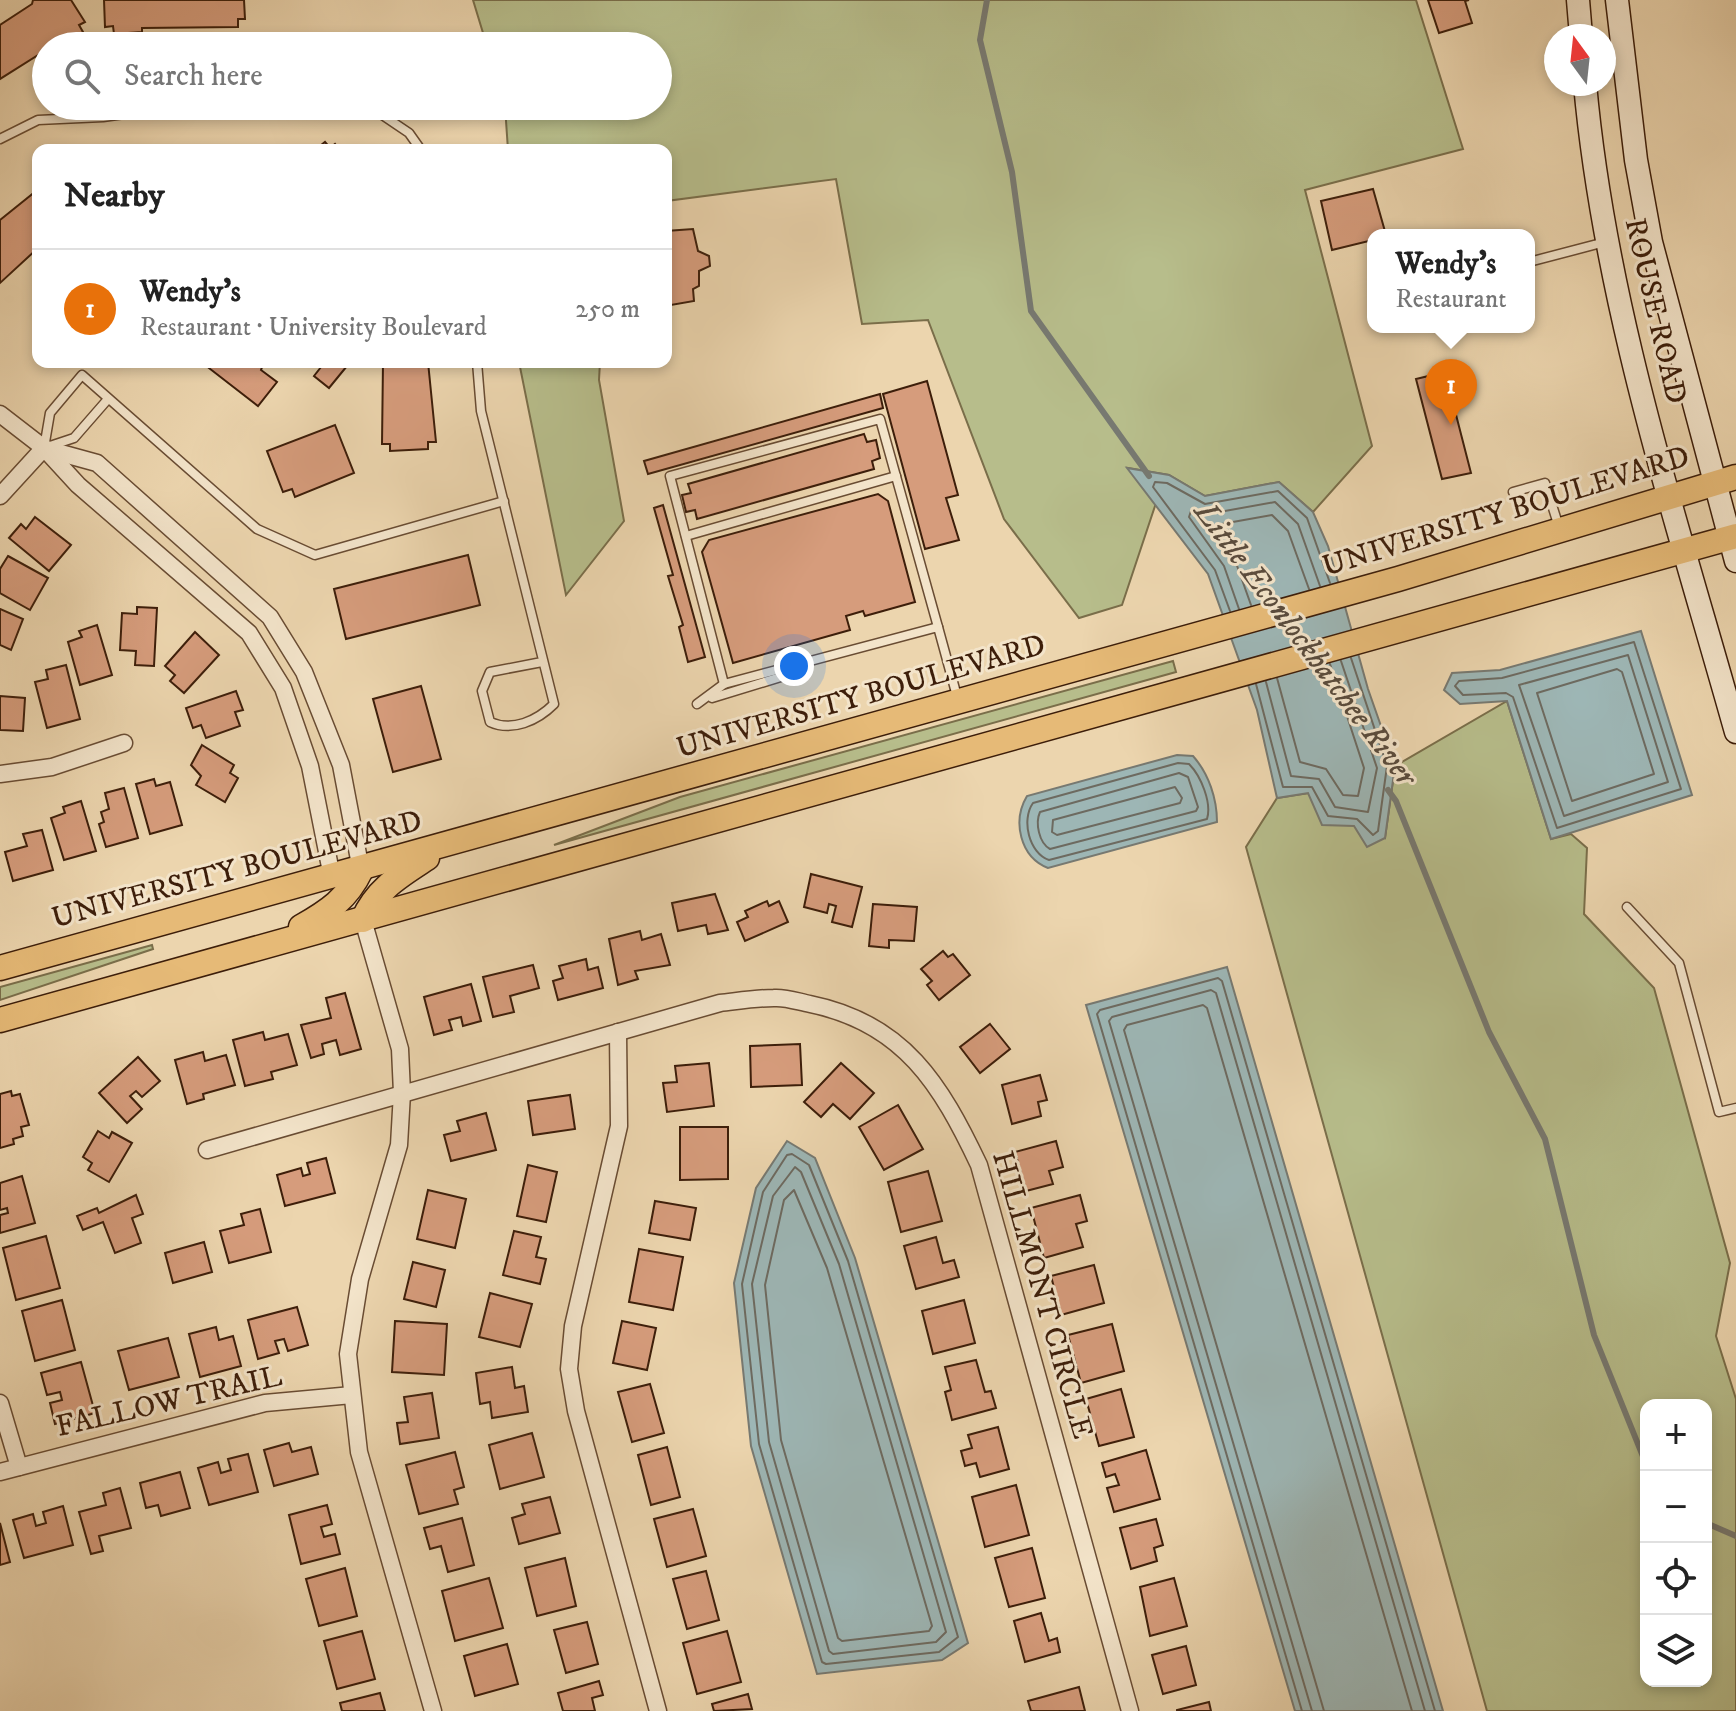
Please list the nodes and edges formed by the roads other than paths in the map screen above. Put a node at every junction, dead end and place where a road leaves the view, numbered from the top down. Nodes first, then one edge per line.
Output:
1 (1578, 0) edge
2 (1617, 0) edge
3 (1580, 24) edge
4 (1587, 96) edge
5 (38, 120) edge
6 (390, 120) edge
7 (0, 139) edge
8 (417, 144) edge
9 (1606, 242) junction
10 (1535, 260) edge
11 (477, 368) edge
12 (108, 399) junction
13 (0, 414) edge
14 (44, 448) junction
15 (896, 476) junction
16 (1725, 480) edge
17 (1513, 492) dead end
18 (1669, 495) junction
19 (0, 496) edge
20 (504, 501) junction
21 (1560, 528) junction
22 (686, 536) junction
23 (1734, 545) edge
24 (1685, 550) junction
25 (938, 627) junction
26 (542, 662) junction
27 (808, 662) junction
28 (724, 684) junction
29 (959, 703) junction
30 (1736, 732) edge
31 (124, 743) dead end
32 (0, 774) edge
33 (446, 846) junction
34 (361, 870) junction
35 (332, 877) junction
36 (1627, 907) dead end
37 (363, 920) junction
38 (265, 948) junction
39 (0, 968) edge
40 (0, 1020) edge
41 (618, 1032) junction
42 (402, 1093) junction
43 (1736, 1108) edge
44 (207, 1150) dead end
45 (352, 1395) junction
46 (0, 1403) edge
47 (19, 1467) junction
48 (0, 1472) edge
49 (433, 1711) edge
50 (658, 1711) edge
51 (1130, 1711) edge

1 - 3 street
2 - 16 street, ROUSE ROAD
4 - 9 street, ROUSE ROAD
5 - 7 lane
6 - 8 lane
9 - 10 lane
9 - 18 street, ROUSE ROAD
11 - 20 lane
12 - 14 lane
12 - 14 lane
12 - 20 lane
13 - 14 street
14 - 19 street
14 - 34 street
14 - 35 street
15 - 22 lane
15 - 22 lane
15 - 25 lane
16 - 18 main road, UNIVERSITY BOULEVARD
16 - 23 street, ROUSE ROAD
17 - 21 lane
18 - 21 main road, UNIVERSITY BOULEVARD
18 - 24 street, ROUSE ROAD
20 - 26 lane
21 - 29 main road, UNIVERSITY BOULEVARD
22 - 28 lane
23 - 24 main road
24 - 30 street, ROUSE ROAD
24 - 37 main road
25 - 27 lane
25 - 29 lane
26 - 26 lane
27 - 28 lane
27 - 28 lane
29 - 33 main road, UNIVERSITY BOULEVARD
31 - 32 street
33 - 34 main road, UNIVERSITY BOULEVARD
33 - 37 main road
34 - 35 main road, UNIVERSITY BOULEVARD
34 - 38 main road
35 - 39 main road, UNIVERSITY BOULEVARD
36 - 43 lane
37 - 38 main road
37 - 42 street
38 - 40 main road
41 - 42 street, HILLMONT CIRCLE
41 - 50 street
41 - 51 street, HILLMONT CIRCLE
42 - 44 street, HILLMONT CIRCLE
42 - 45 street
45 - 47 street, FALLOW TRAIL
45 - 49 street
46 - 47 street
47 - 48 street, FALLOW TRAIL

